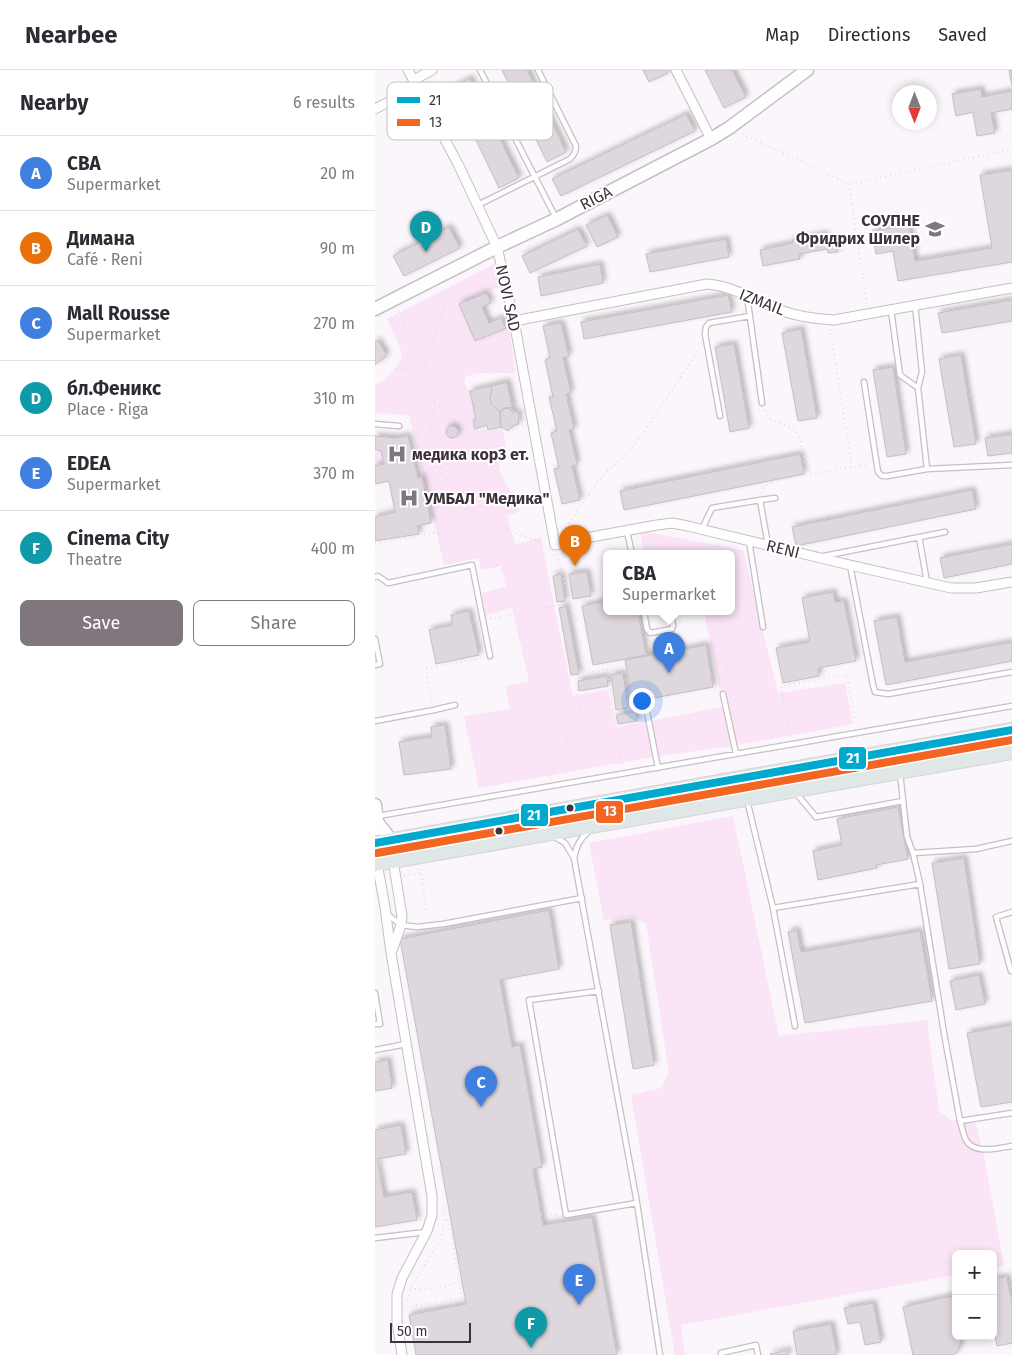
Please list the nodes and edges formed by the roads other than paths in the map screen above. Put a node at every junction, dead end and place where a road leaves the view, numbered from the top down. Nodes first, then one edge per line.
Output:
1 (408, 70) edge
2 (432, 70) edge
3 (480, 70) edge
4 (538, 70) edge
5 (676, 70) edge
6 (807, 70) edge
7 (414, 82) edge
8 (416, 82) edge
9 (486, 82) edge
10 (544, 82) edge
11 (553, 100) edge
12 (387, 101) edge
13 (375, 109) edge
14 (711, 139) junction
15 (444, 140) edge
16 (516, 140) edge
17 (535, 177) junction
18 (478, 206) junction
19 (557, 219) junction
20 (497, 247) junction
21 (1012, 288) edge
22 (747, 296) junction
23 (915, 305) junction
24 (375, 309) edge
25 (891, 310) junction
26 (750, 316) junction
27 (514, 321) junction
28 (864, 382) dead end
29 (918, 388) junction
30 (762, 403) road end
31 (720, 416) dead end
32 (375, 424) edge
33 (399, 426) dead end
34 (1012, 465) edge
35 (927, 469) junction
36 (775, 498) dead end
37 (760, 500) junction
38 (702, 529) junction
39 (627, 531) junction
40 (945, 532) dead end
41 (919, 537) junction
42 (749, 540) junction
43 (555, 545) joint
44 (768, 545) junction
45 (631, 550) edge
46 (819, 558) junction
47 (850, 566) junction
48 (377, 576) edge
49 (1012, 582) edge
50 (927, 583) junction
51 (645, 615) edge
52 (671, 615) edge
53 (763, 627) dead end
54 (375, 638) edge
55 (490, 656) road end
56 (375, 665) edge
57 (1012, 672) edge
58 (723, 694) road end
59 (455, 705) dead end
60 (1012, 706) edge
61 (647, 712) dead end
62 (375, 721) edge
63 (1012, 730) edge
64 (1012, 752) edge
65 (736, 754) junction
66 (658, 768) junction
67 (900, 772) junction
68 (794, 790) junction
69 (747, 799) junction
70 (903, 801) junction
71 (376, 815) edge
72 (598, 824) junction
73 (542, 834) junction
74 (375, 836) edge
75 (390, 840) junction
76 (1012, 841) edge
77 (375, 843) edge
78 (913, 853) junction
79 (574, 858) junction
80 (375, 860) edge
81 (393, 860) junction
82 (920, 884) junction
83 (582, 898) junction
84 (385, 907) junction
85 (773, 908) junction
86 (1012, 912) edge
87 (401, 925) junction
88 (391, 953) junction
89 (1012, 970) edge
90 (599, 991) junction
91 (375, 993) edge
92 (375, 1024) edge
93 (795, 1026) dead end
94 (406, 1044) junction
95 (375, 1050) edge
96 (1012, 1112) edge
97 (960, 1120) junction
98 (1012, 1146) edge
99 (637, 1203) junction
100 (427, 1231) junction
101 (375, 1238) edge
102 (403, 1355) edge
103 (660, 1355) edge
104 (721, 1355) edge
105 (758, 1355) edge

1 - 7 street, NOVI SAD
2 - 8 street
3 - 9 lane
4 - 10 lane
5 - 14 street
6 - 14 street, RIGA
11 - 17 lane
12 - 13 street
14 - 19 street, RIGA
15 - 18 street, NOVI SAD
16 - 17 lane
17 - 18 lane
17 - 19 lane
18 - 20 street, NOVI SAD
19 - 20 street, RIGA
20 - 24 street, RIGA
20 - 27 street, NOVI SAD
21 - 23 street, IZMAIL
22 - 25 street, IZMAIL
22 - 26 lane
22 - 27 street, IZMAIL
23 - 25 street, IZMAIL
23 - 29 lane
25 - 29 lane
26 - 30 lane
26 - 31 lane
27 - 43 street, NOVI SAD
28 - 35 lane
29 - 35 lane
32 - 33 lane
34 - 35 lane
36 - 37 lane
37 - 38 lane
37 - 44 lane
38 - 39 street, RENI
38 - 42 street, RENI
39 - 43 street, RENI
39 - 45 lane
40 - 41 lane
41 - 46 lane
41 - 50 lane
42 - 44 street, RENI
42 - 53 lane
44 - 46 street, RENI
46 - 47 street, RENI
47 - 50 street, RENI
47 - 57 lane
48 - 55 lane
49 - 50 street, RENI
51 - 52 lane
54 - 56 lane
58 - 65 lane
59 - 62 lane
60 - 65 lane
61 - 66 lane
63 - 75 main road
64 - 67 main road
65 - 66 lane
66 - 71 lane
67 - 68 main road
67 - 70 lane
68 - 69 main road
68 - 70 lane
69 - 72 main road
69 - 85 lane
70 - 78 lane
71 - 74 street
71 - 75 street
72 - 73 main road
72 - 79 lane
73 - 79 lane
73 - 81 main road
75 - 77 main road
75 - 81 street
76 - 78 lane
78 - 82 lane
79 - 83 lane
80 - 81 main road
80 - 84 street
81 - 87 street
82 - 85 lane
82 - 97 lane
83 - 87 lane
83 - 90 lane
84 - 87 lane
84 - 88 street
85 - 93 lane
86 - 89 lane
87 - 88 street
88 - 94 street
90 - 99 lane
90 - 99 lane
91 - 92 lane
94 - 95 lane
94 - 100 street
96 - 97 lane
97 - 98 lane
99 - 103 lane
100 - 101 lane
100 - 102 street
104 - 105 lane

